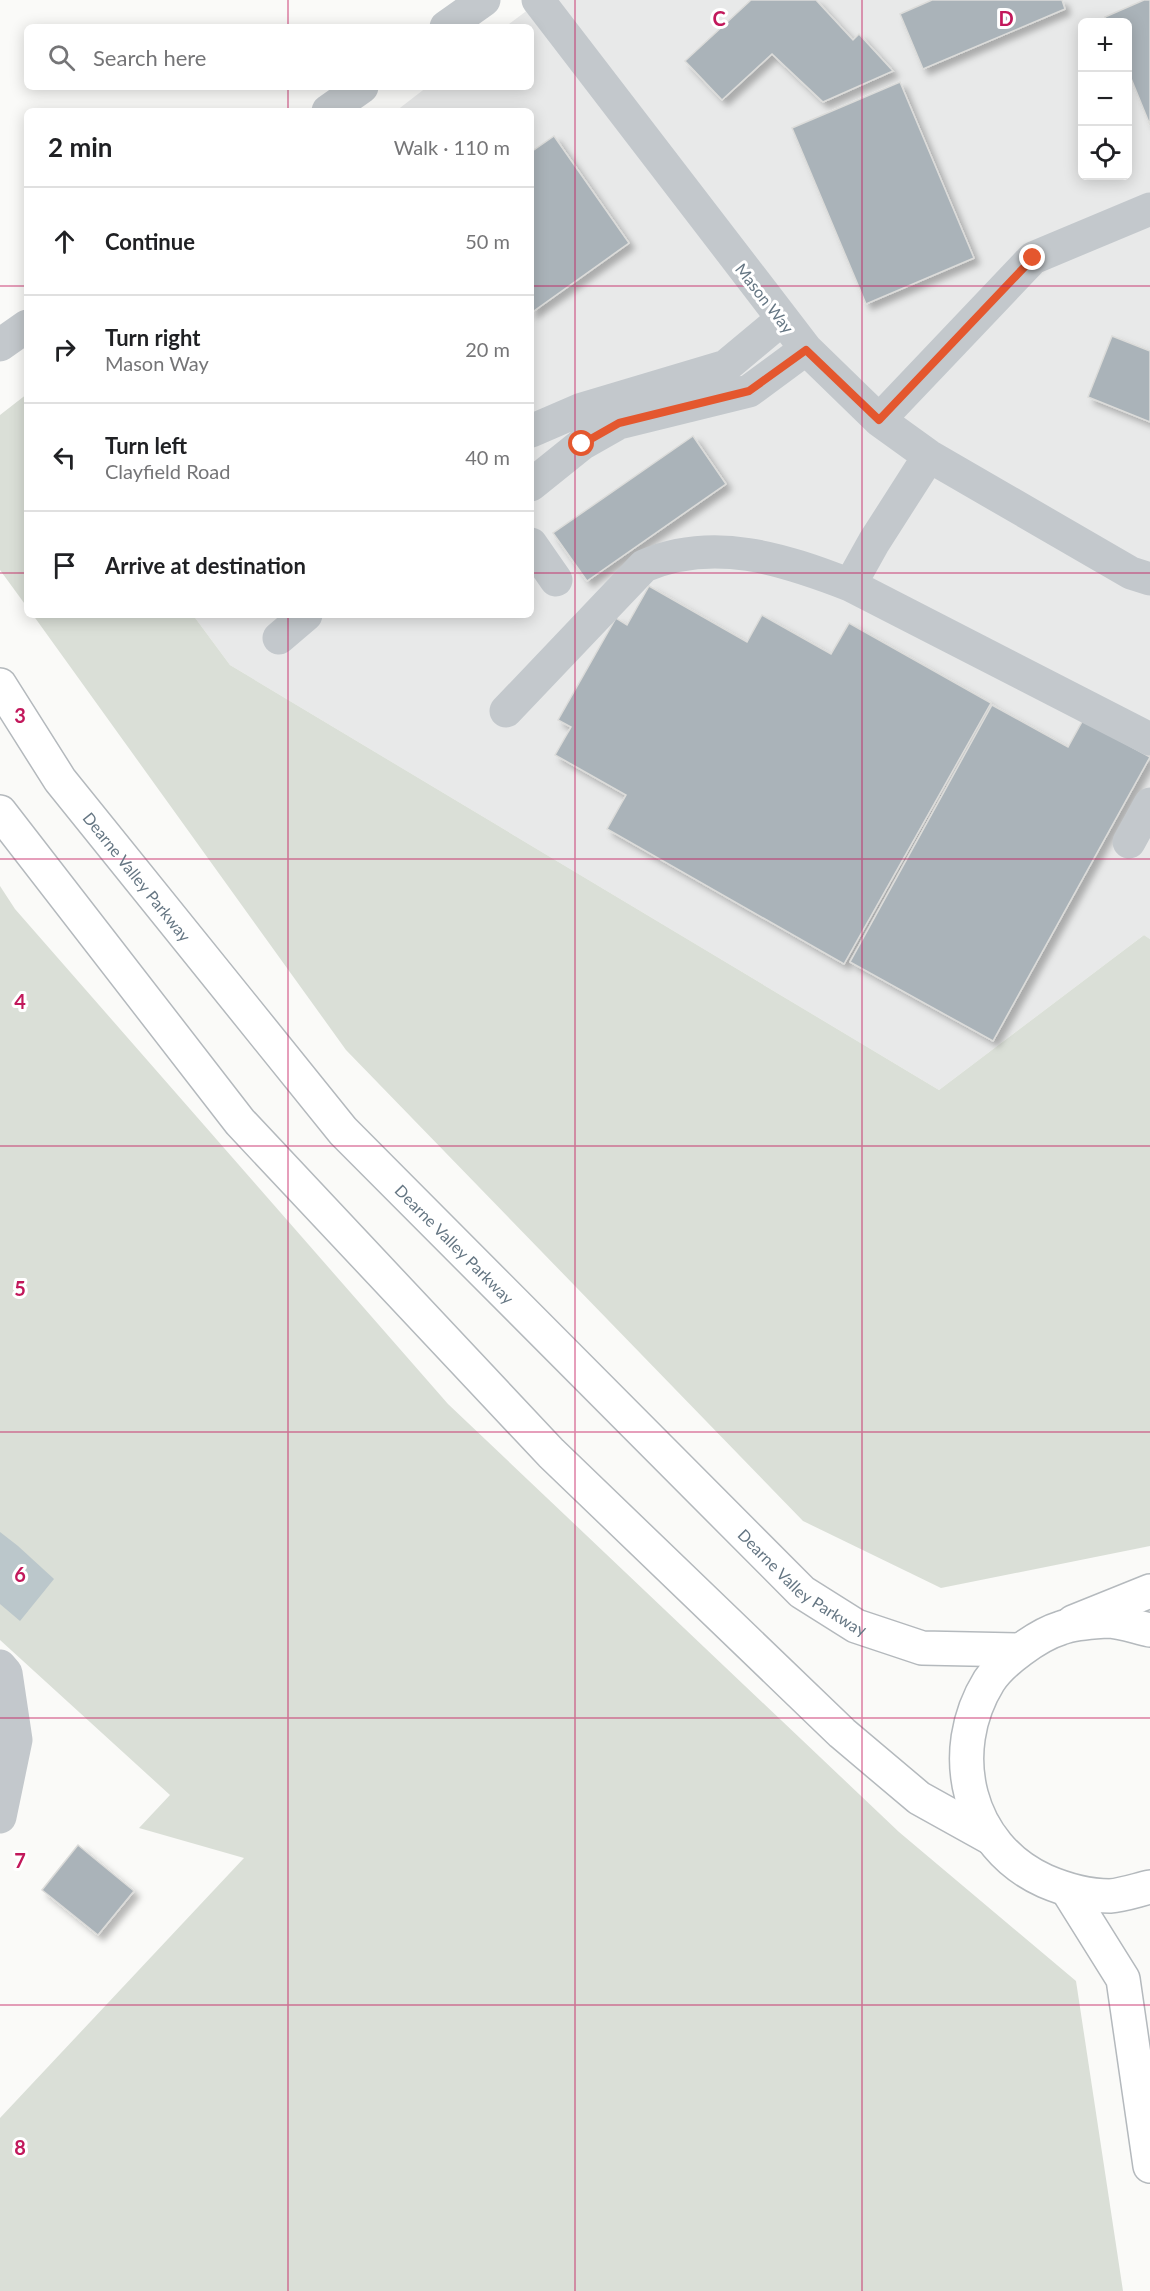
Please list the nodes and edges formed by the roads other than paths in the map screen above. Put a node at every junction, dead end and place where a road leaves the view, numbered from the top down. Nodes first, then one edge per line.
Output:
1 (484, 0) edge
2 (538, 0) edge
3 (450, 24) edge
4 (358, 90) edge
5 (332, 108) edge
6 (1150, 209) edge
7 (782, 320) junction
8 (24, 328) edge
9 (0, 345) edge
10 (806, 350) junction
11 (879, 420) junction
12 (534, 430) edge
13 (929, 456) junction
14 (534, 483) edge
15 (534, 548) edge
16 (1150, 579) edge
17 (556, 580) dead end
18 (850, 585) junction
19 (302, 618) edge
20 (279, 638) dead end
21 (0, 685) edge
22 (506, 711) dead end
23 (1150, 739) edge
24 (1150, 804) edge
25 (0, 812) edge
26 (1129, 842) dead end
27 (1150, 1591) edge
28 (1061, 1628) junction
29 (1150, 1630) edge
30 (1019, 1650) junction
31 (0, 1666) edge
32 (0, 1817) edge
33 (991, 1838) junction
34 (1150, 1887) edge
35 (1068, 1892) junction
36 (1150, 2166) edge

1 - 3 street
2 - 7 street, Mason Way
4 - 5 street
6 - 11 street
7 - 10 street, Mason Way
7 - 12 street
8 - 9 street
10 - 11 street, Mason Way
10 - 14 street
11 - 13 street, Mason Way
13 - 16 street, Mason Way
13 - 18 street
15 - 17 street
18 - 22 street
18 - 23 street
19 - 20 street
21 - 30 main road, Dearne Valley Parkway
24 - 26 street
25 - 33 main road
27 - 28 main road
28 - 29 main road
28 - 30 main road
30 - 33 main road
31 - 32 street
33 - 35 main road
34 - 35 main road
35 - 36 main road

